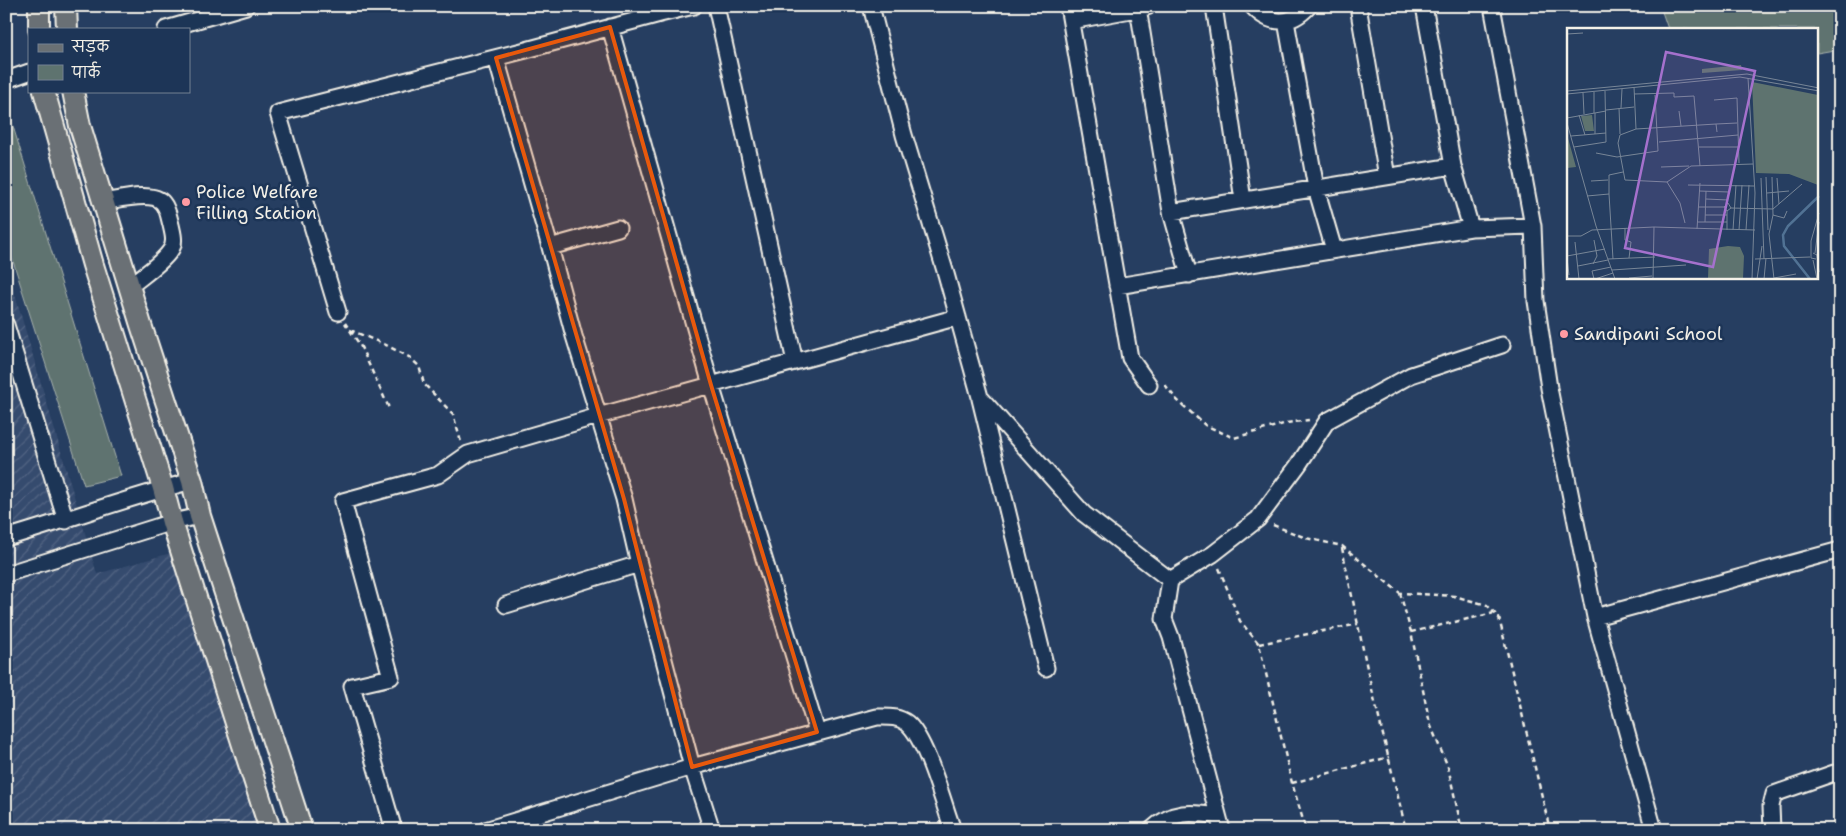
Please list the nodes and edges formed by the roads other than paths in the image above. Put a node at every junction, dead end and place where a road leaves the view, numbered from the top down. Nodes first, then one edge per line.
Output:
1 (39, 6) edge
2 (66, 6) edge
3 (246, 6) edge
4 (694, 6) edge
5 (716, 6) edge
6 (871, 6) edge
7 (1214, 6) edge
8 (1252, 6) edge
9 (1309, 6) edge
10 (1358, 6) edge
11 (1424, 6) edge
12 (1492, 6) edge
13 (1143, 7) edge
14 (1070, 14) edge
15 (1286, 21) junction
16 (610, 27) junction
17 (39, 28) edge
18 (67, 28) edge
19 (169, 28) edge
20 (496, 58) junction
21 (28, 72) edge
22 (6, 80) edge
23 (44, 92) edge
24 (74, 92) edge
25 (1453, 166) junction
26 (1387, 177) junction
27 (1316, 188) junction
28 (1243, 200) junction
29 (103, 202) junction
30 (1171, 212) junction
31 (1532, 226) junction
32 (618, 228) dead end
33 (1471, 228) junction
34 (550, 248) junction
35 (1334, 250) junction
36 (1188, 275) junction
37 (1117, 286) junction
38 (129, 287) junction
39 (338, 312) road end
40 (958, 317) junction
41 (6, 325) edge
42 (1502, 345) dead end
43 (795, 362) junction
44 (1149, 384) road end
45 (711, 385) junction
46 (980, 397) junction
47 (598, 416) junction
48 (192, 481) junction
49 (163, 488) junction
50 (200, 516) junction
51 (66, 521) junction
52 (172, 522) junction
53 (6, 538) edge
54 (1840, 550) edge
55 (639, 564) junction
56 (6, 574) edge
57 (1170, 580) junction
58 (506, 605) dead end
59 (1595, 617) junction
60 (1046, 668) dead end
61 (817, 732) junction
62 (692, 766) junction
63 (1840, 774) edge
64 (1220, 823) edge
65 (270, 830) edge
66 (302, 830) edge
67 (394, 830) edge
68 (485, 830) edge
69 (712, 830) edge
70 (953, 830) edge
71 (1152, 830) edge
72 (1654, 830) edge
73 (1772, 830) edge

1 - 17 main road
2 - 18 main road
3 - 19 street
4 - 16 street
5 - 43 street
6 - 40 street
7 - 28 street
8 - 15 street
9 - 15 street
10 - 26 street
11 - 25 street
12 - 31 street
13 - 14 street
13 - 30 street
14 - 37 street
15 - 27 street
16 - 20 street
16 - 45 street
20 - 34 street
20 - 39 street
21 - 22 street
23 - 49 main road
24 - 29 main road
25 - 26 street
25 - 33 street
26 - 27 street
27 - 28 street
27 - 35 street
28 - 30 street
29 - 38 main road
29 - 38 street
30 - 36 street
31 - 33 street
31 - 59 street
32 - 34 street
33 - 35 street
34 - 47 street
35 - 36 street
36 - 37 street
37 - 44 street
38 - 48 main road
40 - 43 street
40 - 46 street
41 - 51 street
42 - 57 street
43 - 45 street
45 - 47 street
45 - 61 street
46 - 57 street
46 - 60 street
47 - 55 street
47 - 67 street
48 - 49 street
48 - 50 main road
49 - 51 street
49 - 52 main road
50 - 52 street
50 - 66 main road
51 - 53 street
52 - 56 street
52 - 65 main road
54 - 59 street
55 - 58 street
55 - 62 street
57 - 64 street
59 - 72 street
61 - 62 street
61 - 70 street
62 - 68 street
62 - 69 street
63 - 73 street
64 - 71 street

